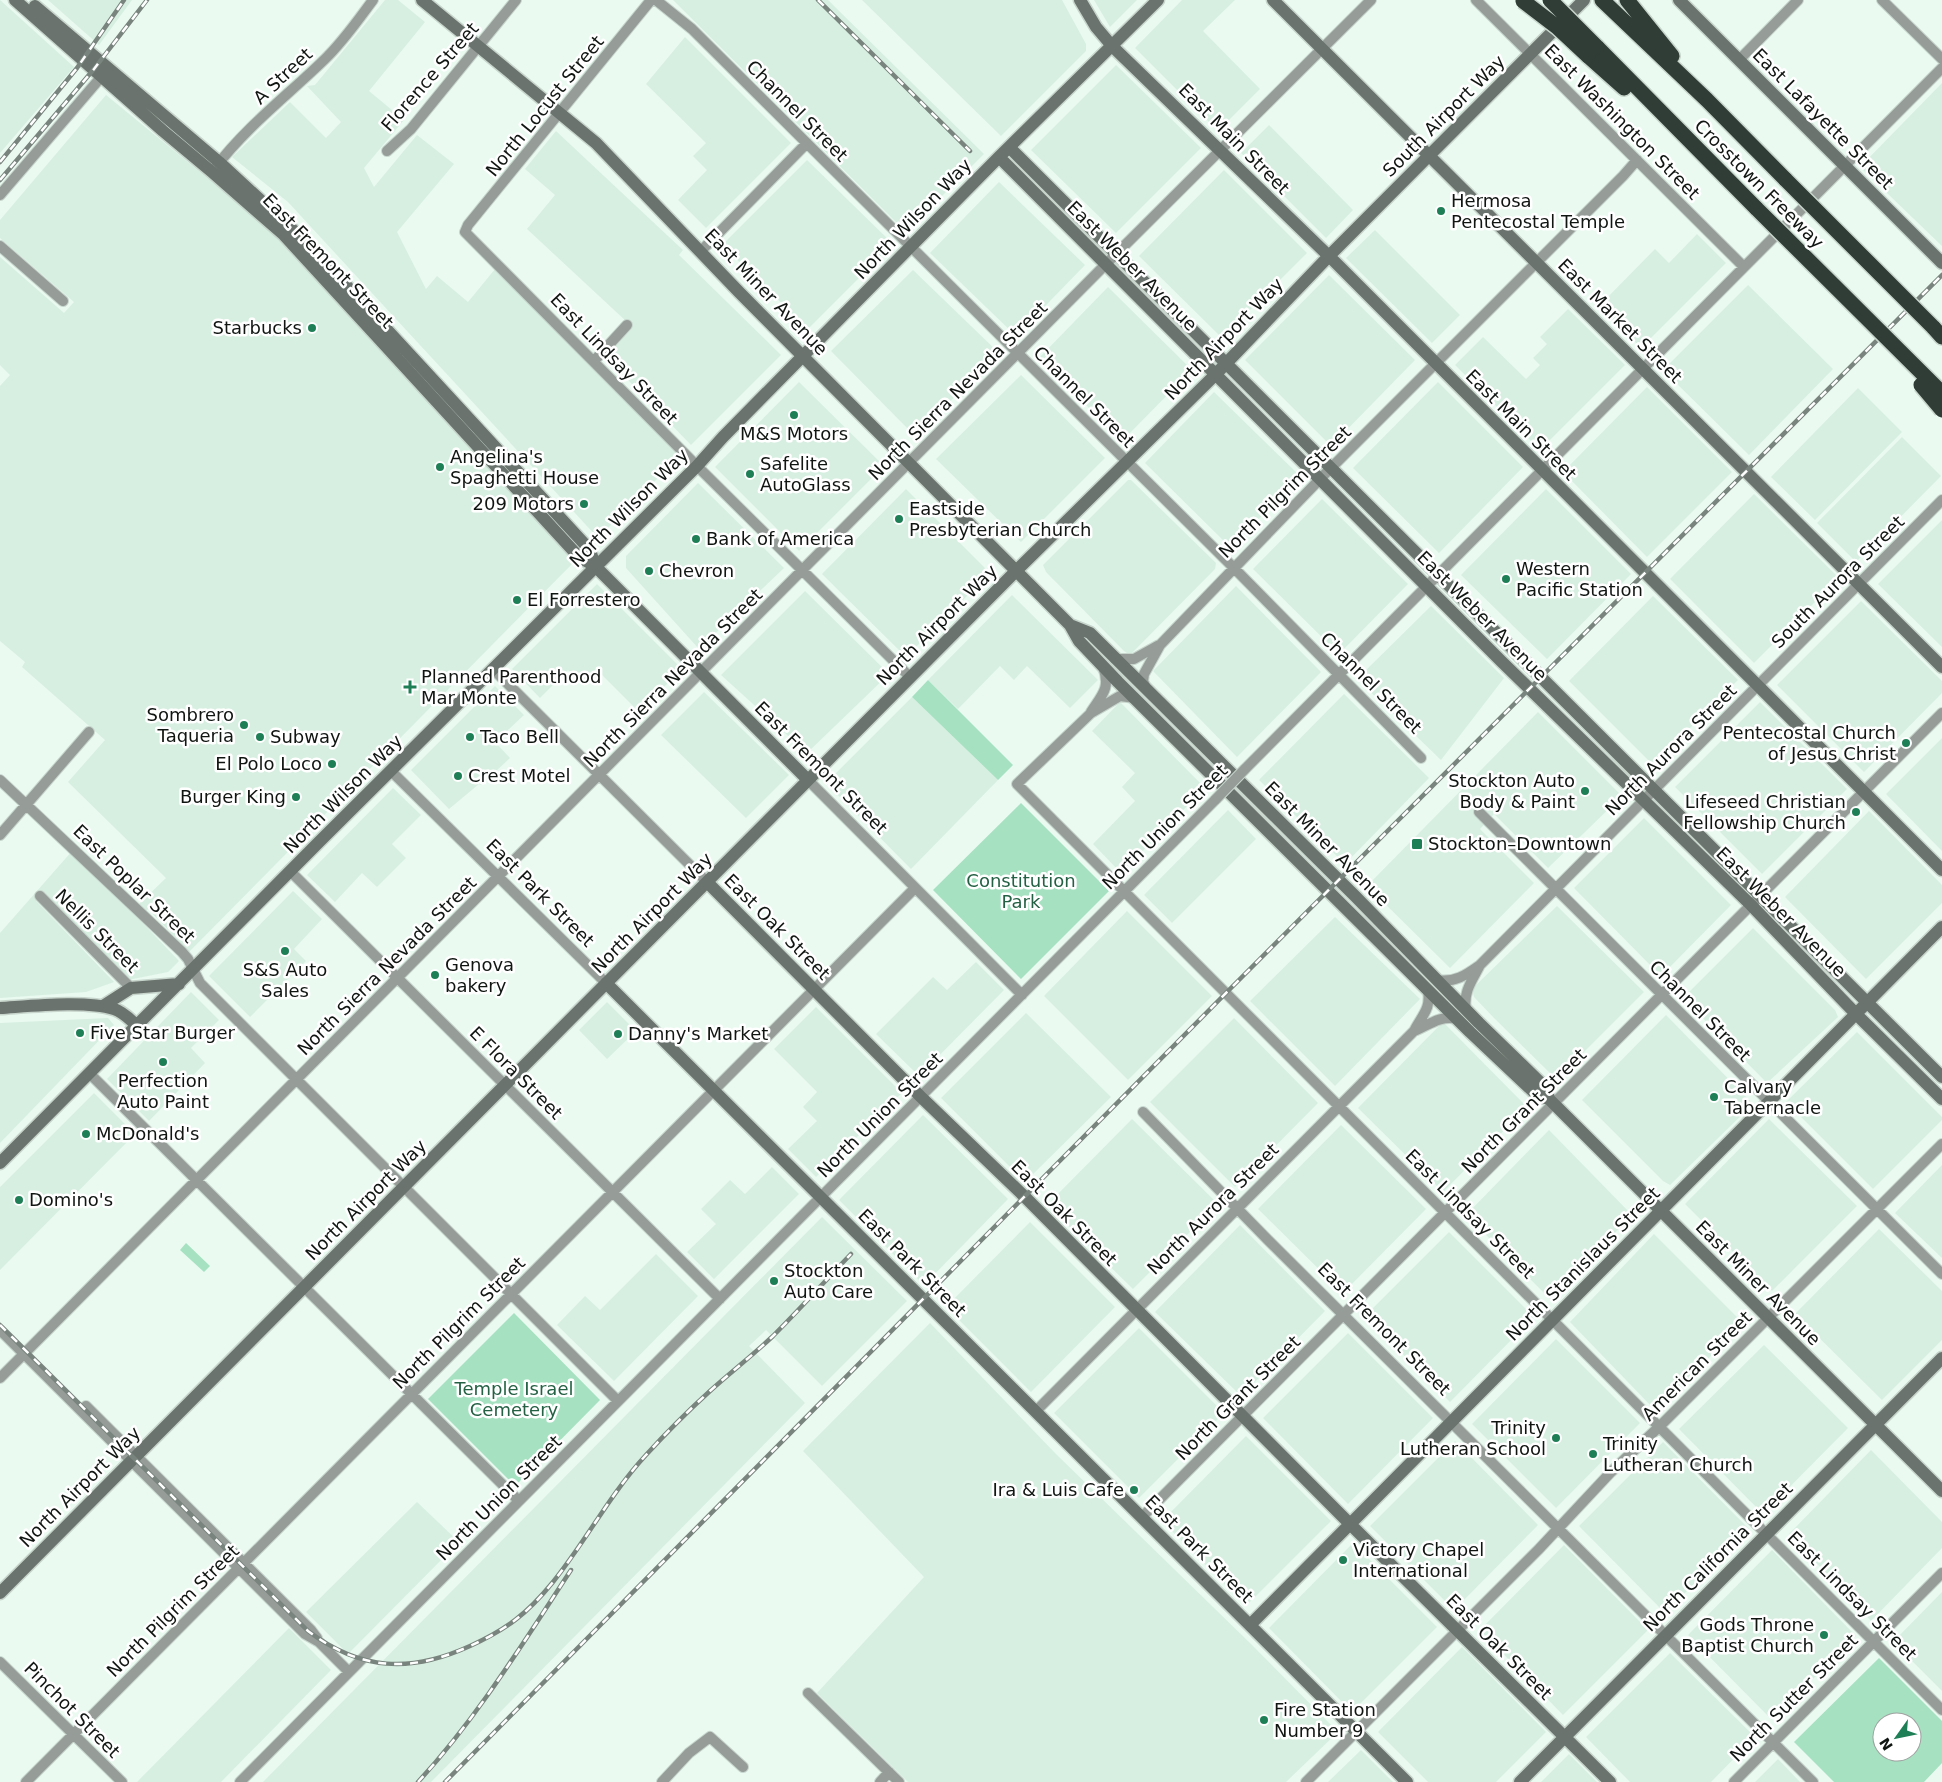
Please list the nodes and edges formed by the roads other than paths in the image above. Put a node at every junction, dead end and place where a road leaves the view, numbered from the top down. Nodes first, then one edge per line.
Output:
1 (15, 0) edge
2 (28, 0) edge
3 (374, 0) edge
4 (422, 0) edge
5 (516, 0) edge
6 (651, 0) edge
7 (656, 0) edge
8 (1080, 0) edge
9 (1158, 0) edge
10 (1273, 0) edge
11 (1371, 0) edge
12 (1476, 0) edge
13 (1550, 0) edge
14 (1584, 0) edge
15 (1602, 0) edge
16 (1679, 0) edge
17 (1798, 0) edge
18 (1882, 0) edge
19 (1523, 1) edge
20 (1631, 5) edge
21 (478, 46) junction
22 (1112, 46) junction
23 (1322, 49) junction
24 (1593, 51) junction
25 (1531, 54) junction
26 (1942, 59) edge
27 (1739, 60) junction
28 (1942, 68) edge
29 (102, 76) junction
30 (1707, 100) junction
31 (560, 112) junction
32 (807, 143) junction
33 (1009, 146) junction
34 (1221, 150) junction
35 (386, 151) dead end
36 (1429, 156) junction
37 (998, 157) junction
38 (1636, 160) junction
39 (1844, 166) junction
40 (216, 167) junction
41 (0, 195) edge
42 (465, 232) joint
43 (0, 246) edge
44 (911, 247) junction
45 (701, 250) junction
46 (1117, 253) junction
47 (1328, 257) junction
48 (1536, 263) junction
49 (1942, 263) edge
50 (1106, 264) junction
51 (1744, 267) junction
52 (63, 301) dead end
53 (627, 325) dead end
54 (1876, 329) junction
55 (1939, 333) edge
56 (1018, 354) junction
57 (803, 355) junction
58 (594, 360) junction
59 (1227, 362) junction
60 (1435, 364) junction
61 (1643, 369) junction
62 (1214, 375) junction
63 (1942, 393) edge
64 (1942, 410) edge
65 (909, 462) junction
66 (1126, 462) junction
67 (697, 466) junction
68 (1332, 467) junction
69 (1542, 471) junction
70 (1320, 479) junction
71 (1942, 500) edge
72 (595, 566) junction
73 (1233, 567) junction
74 (803, 570) junction
75 (1016, 570) junction
76 (1438, 574) junction
77 (1859, 584) junction
78 (1426, 586) junction
79 (1070, 625) junction
80 (1160, 645) junction
81 (1115, 659) junction
82 (1102, 665) junction
83 (1942, 667) edge
84 (493, 669) junction
85 (700, 672) junction
86 (1340, 675) junction
87 (910, 677) junction
88 (1758, 686) junction
89 (1146, 688) junction
90 (1135, 698) junction
91 (1091, 713) junction
92 (1942, 713) edge
93 (89, 732) dead end
94 (1421, 758) dead end
95 (391, 771) junction
96 (600, 775) junction
97 (0, 780) edge
98 (808, 780) junction
99 (1654, 790) junction
100 (1864, 792) junction
101 (1644, 800) junction
102 (27, 804) junction
103 (1479, 812) dead end
104 (0, 835) edge
105 (1942, 870) edge
106 (290, 871) junction
107 (499, 876) junction
108 (707, 882) junction
109 (915, 888) junction
110 (1556, 890) junction
111 (1124, 891) junction
112 (40, 896) dead end
113 (1761, 896) junction
114 (1751, 905) junction
115 (1942, 927) edge
116 (1480, 965) junction
117 (193, 969) junction
118 (398, 978) junction
119 (1437, 980) junction
120 (606, 983) junction
121 (179, 984) junction
122 (131, 988) junction
123 (814, 990) junction
124 (1428, 990) junction
125 (1022, 995) junction
126 (1662, 995) junction
127 (1868, 1003) junction
128 (103, 1006) junction
129 (0, 1008) edge
130 (1462, 1014) junction
131 (1857, 1015) junction
132 (136, 1025) junction
133 (1414, 1031) junction
134 (89, 1074) junction
135 (1942, 1076) edge
136 (297, 1080) junction
137 (505, 1085) junction
138 (713, 1090) junction
139 (921, 1097) junction
140 (1942, 1099) edge
141 (1551, 1101) junction
142 (1768, 1102) junction
143 (1338, 1105) junction
144 (1143, 1112) dead end
145 (1942, 1144) edge
146 (0, 1163) edge
147 (196, 1181) junction
148 (403, 1187) junction
149 (612, 1192) junction
150 (820, 1197) junction
151 (1237, 1208) junction
152 (1876, 1209) junction
153 (1660, 1210) junction
154 (1445, 1212) junction
155 (1942, 1274) edge
156 (303, 1288) junction
157 (511, 1293) junction
158 (720, 1299) junction
159 (1136, 1310) junction
160 (1344, 1314) junction
161 (1768, 1318) junction
162 (0, 1320) edge
163 (1552, 1320) junction
164 (0, 1330) edge
165 (27, 1352) junction
166 (1942, 1358) edge
167 (0, 1378) edge
168 (410, 1395) junction
169 (618, 1401) junction
170 (1036, 1411) junction
171 (1243, 1416) junction
172 (1451, 1421) junction
173 (1875, 1425) junction
174 (1659, 1427) junction
175 (134, 1458) junction
176 (1942, 1491) edge
177 (518, 1501) junction
178 (1142, 1517) junction
179 (1350, 1524) junction
180 (1559, 1528) junction
181 (1766, 1534) junction
182 (241, 1565) junction
183 (1942, 1573) edge
184 (0, 1593) edge
185 (1250, 1625) junction
186 (1458, 1630) junction
187 (1666, 1635) junction
188 (1874, 1641) junction
189 (0, 1662) edge
190 (349, 1672) junction
191 (808, 1692) dead end
192 (1942, 1710) edge
193 (1356, 1732) junction
194 (74, 1734) junction
195 (1565, 1737) junction
196 (1773, 1742) junction
197 (743, 1767) dead end
198 (889, 1772) junction
199 (26, 1782) edge
200 (122, 1782) edge
201 (240, 1782) edge
202 (662, 1782) edge
203 (880, 1782) edge
204 (900, 1782) edge
205 (1306, 1782) edge
206 (1407, 1782) edge
207 (1520, 1782) edge
208 (1610, 1782) edge
209 (1734, 1782) edge
210 (1813, 1782) edge

1 - 29 main road, East Fremont Street
2 - 40 main road, East Fremont Street
3 - 40 street, A Street
4 - 21 main road, East Miner Avenue
5 - 21 street, Florence Street
6 - 31 street, North Locust Street
7 - 32 street, Channel Street
8 - 22 main road, East Main Street
9 - 22 main road, North Wilson Way
10 - 23 main road, East Market Street
11 - 23 street, North Sierra Nevada Street
12 - 25 street, East Washington Street
13 - 24 highway, bridge
14 - 25 main road, South Airport Way
15 - 30 highway, Crosstown Freeway
16 - 27 main road, East Lafayette Street
17 - 27 street
18 - 26 street
19 - 24 highway, bridge
20 - 30 highway
21 - 31 main road, East Miner Avenue
21 - 35 street, Florence Street
22 - 33 main road, North Wilson Way
22 - 34 main road, East Main Street
23 - 34 street, North Sierra Nevada Street
23 - 36 main road, East Market Street
24 - 54 highway, Crosstown Freeway, bridge
25 - 36 main road, South Airport Way
25 - 38 street, East Washington Street
27 - 39 main road, East Lafayette Street
28 - 39 street, North Union Street
29 - 40 main road, East Fremont Street
29 - 41 street
30 - 55 highway, Crosstown Freeway, bridge
31 - 42 street, North Locust Street
31 - 45 main road, East Miner Avenue
32 - 44 street, Channel Street
32 - 45 street
33 - 37 main road, North Wilson Way
33 - 46 main road, East Weber Avenue
34 - 46 street, North Sierra Nevada Street
34 - 47 main road, East Main Street
36 - 47 main road, South Airport Way
36 - 48 main road, East Market Street
37 - 44 main road, North Wilson Way
37 - 50 main road, East Weber Avenue
38 - 48 street, North Pilgrim Street
38 - 51 street, East Washington Street
39 - 49 main road, East Lafayette Street
39 - 51 street, North Union Street
40 - 72 main road, East Fremont Street
42 - 58 street, East Lindsay Street
43 - 52 street
44 - 56 street, Channel Street
44 - 57 main road, North Wilson Way
45 - 57 main road, East Miner Avenue
46 - 50 street, North Sierra Nevada Street
46 - 59 main road, East Weber Avenue
47 - 59 main road, North Airport Way
47 - 60 main road, East Main Street
48 - 60 street, North Pilgrim Street
48 - 61 main road, East Market Street
50 - 56 street, North Sierra Nevada Street
50 - 62 main road, East Weber Avenue
51 - 61 street, North Union Street
53 - 58 street
54 - 63 highway, Crosstown Freeway, bridge
54 - 64 highway, bridge
56 - 65 street, North Sierra Nevada Street
56 - 66 street, Channel Street
57 - 65 main road, East Miner Avenue
57 - 67 main road, North Wilson Way
58 - 67 street, East Lindsay Street
59 - 62 main road, North Airport Way
59 - 68 main road, East Weber Avenue
60 - 68 street, North Pilgrim Street
60 - 69 main road, East Main Street
61 - 69 street, North Union Street
61 - 77 main road, East Market Street
62 - 66 main road, North Airport Way
62 - 70 main road, East Weber Avenue
65 - 74 street, North Sierra Nevada Street
65 - 75 main road, East Miner Avenue
66 - 73 street, Channel Street
66 - 75 main road, North Airport Way
67 - 72 main road, North Wilson Way
67 - 74 street, East Lindsay Street
68 - 70 street, North Pilgrim Street
68 - 76 main road, East Weber Avenue
69 - 76 street, North Union Street
69 - 88 main road, East Main Street
70 - 73 street, North Pilgrim Street
70 - 78 main road, East Weber Avenue
71 - 77 street, South Aurora Street
72 - 84 main road, North Wilson Way
72 - 85 main road, East Fremont Street
73 - 80 street, North Pilgrim Street
73 - 86 street, Channel Street
74 - 85 street, North Sierra Nevada Street
74 - 87 street, East Lindsay Street
75 - 79 main road, East Miner Avenue
75 - 87 main road, North Airport Way
76 - 78 street, North Union Street
76 - 99 main road, East Weber Avenue
77 - 83 main road, East Market Street
77 - 88 street, South Aurora Street
78 - 86 street, North Union Street
78 - 101 main road, East Weber Avenue
79 - 81 main road, East Miner Avenue
79 - 82 main road, East Miner Avenue
80 - 81 street, North Pilgrim Street
80 - 89 street, North Pilgrim Street
81 - 89 main road, East Miner Avenue
82 - 90 main road, East Miner Avenue
82 - 91 street
84 - 95 main road, North Wilson Way
84 - 96 street, East Oak Street
85 - 96 street, North Sierra Nevada Street
85 - 98 main road, East Fremont Street
86 - 94 street, Channel Street
86 - 111 street, North Union Street, bridge
87 - 98 main road, North Airport Way
88 - 99 street, North Aurora Street
88 - 100 main road, East Main Street
89 - 119 main road, East Miner Avenue
90 - 91 street
90 - 124 main road, East Miner Avenue
91 - 111 street, East Lindsay Street
92 - 100 street, North Grant Street
93 - 102 street
95 - 106 main road, North Wilson Way
95 - 107 street, East Park Street
96 - 107 street, North Sierra Nevada Street
96 - 108 street, East Oak Street
97 - 102 street, East Poplar Street
98 - 108 main road, North Airport Way
98 - 109 street, East Fremont Street
99 - 101 street, North Aurora Street
99 - 113 main road, East Weber Avenue
100 - 105 main road, East Main Street
100 - 113 street, North Grant Street
101 - 110 street, North Aurora Street
101 - 114 main road, East Weber Avenue
102 - 104 street
102 - 117 street, East Poplar Street
103 - 110 street, Channel Street
106 - 117 main road, North Wilson Way
106 - 118 street, E Flora Street
107 - 118 street, North Sierra Nevada Street
107 - 120 street, East Park Street
108 - 120 main road, North Airport Way
108 - 123 main road, East Oak Street
109 - 123 street, North Pilgrim Street
109 - 125 street, East Fremont Street
110 - 116 street, North Aurora Street
110 - 126 street, Channel Street
111 - 125 street, North Union Street
111 - 143 street, East Lindsay Street
112 - 122 street, Nellis Street
113 - 114 street, North Grant Street
113 - 127 main road, East Weber Avenue
114 - 126 street, North Grant Street
114 - 131 main road, East Weber Avenue
115 - 127 main road, North Stanislaus Street
116 - 119 street, North Aurora Street
116 - 130 street, North Aurora Street
117 - 121 main road, North Wilson Way
117 - 136 street, East Poplar Street
118 - 136 street, North Sierra Nevada Street
118 - 137 street, E Flora Street
119 - 130 main road, East Miner Avenue
120 - 137 main road, North Airport Way
120 - 138 main road, East Park Street
121 - 122 main road
121 - 132 main road, North Wilson Way
122 - 128 main road
123 - 138 street, North Pilgrim Street
123 - 139 main road, East Oak Street
124 - 130 main road, East Miner Avenue
124 - 133 street, North Aurora Street
125 - 139 street, North Union Street
126 - 141 street, North Grant Street
126 - 142 street, Channel Street
127 - 131 main road, North Stanislaus Street
127 - 135 main road, East Weber Avenue
128 - 129 main road
128 - 132 main road
130 - 133 street, North Aurora Street
130 - 141 main road, East Miner Avenue
131 - 140 main road, East Weber Avenue
131 - 142 main road, North Stanislaus Street
132 - 134 main road, North Wilson Way
133 - 143 street, North Aurora Street
134 - 146 main road, North Wilson Way
134 - 147 street
136 - 147 street, North Sierra Nevada Street
136 - 148 street, East Poplar Street
137 - 148 main road, North Airport Way
137 - 149 street, E Flora Street
138 - 149 street, North Pilgrim Street
138 - 150 main road, East Park Street
139 - 150 street, North Union Street
139 - 159 main road, East Oak Street
141 - 153 main road, East Miner Avenue
141 - 154 street, North Grant Street
142 - 152 street, Channel Street
142 - 153 main road, North Stanislaus Street
143 - 151 street, North Aurora Street
143 - 154 street, East Lindsay Street
144 - 151 street, East Fremont Street
145 - 152 street, American Street
147 - 156 street
147 - 165 street, North Sierra Nevada Street
148 - 156 main road, North Airport Way
148 - 157 street, East Poplar Street
149 - 157 street, North Pilgrim Street
149 - 158 street, E Flora Street
150 - 158 street, North Union Street
150 - 170 main road, East Park Street
151 - 159 street, North Aurora Street
151 - 160 street, East Fremont Street
152 - 155 street, Channel Street
152 - 161 street, American Street
153 - 161 main road, East Miner Avenue
153 - 163 main road, North Stanislaus Street
154 - 160 street, North Grant Street
154 - 163 street, East Lindsay Street
156 - 168 street
156 - 175 main road, North Airport Way
157 - 168 street, North Pilgrim Street
157 - 169 street, East Poplar Street
158 - 169 street, North Union Street
159 - 170 street, North Aurora Street
159 - 171 main road, East Oak Street
160 - 171 street, North Grant Street
160 - 172 street, East Fremont Street
161 - 173 main road, East Miner Avenue
161 - 174 street, American Street
162 - 165 street
163 - 172 main road, North Stanislaus Street
163 - 174 street, East Lindsay Street
164 - 165 street
165 - 167 street, North Sierra Nevada Street
165 - 175 street
166 - 173 main road, North California Street
168 - 177 street
168 - 182 street, North Pilgrim Street
169 - 177 street, North Union Street
170 - 178 main road, East Park Street
171 - 178 street, North Grant Street
171 - 179 main road, East Oak Street
172 - 179 main road, North Stanislaus Street
172 - 180 street, East Fremont Street
173 - 176 main road, East Miner Avenue
173 - 181 main road, North California Street
174 - 180 street, American Street
174 - 181 street, East Lindsay Street
175 - 182 street
175 - 184 main road, North Airport Way
177 - 190 street, North Union Street
178 - 185 main road, East Park Street
179 - 185 main road, North Stanislaus Street
179 - 186 main road, East Oak Street
180 - 186 street, American Street
180 - 187 street, East Fremont Street
181 - 187 main road, North California Street
181 - 188 street, East Lindsay Street
182 - 190 street
182 - 194 street, North Pilgrim Street
183 - 188 street, North Sutter Street
185 - 193 main road, East Park Street
186 - 193 street, American Street
186 - 195 main road, East Oak Street
187 - 195 main road, North California Street
187 - 196 street, East Fremont Street
188 - 192 street, East Lindsay Street
188 - 196 street, North Sutter Street
189 - 194 street, Pinchot Street
190 - 201 street, North Union Street
191 - 198 street
193 - 205 street, American Street
193 - 206 main road, East Park Street
194 - 199 street, North Pilgrim Street
194 - 200 street, Pinchot Street
195 - 207 main road, North California Street
195 - 208 main road, East Oak Street
196 - 209 street, North Sutter Street
196 - 210 street, East Fremont Street
197 - 202 street
198 - 203 street
198 - 204 street

